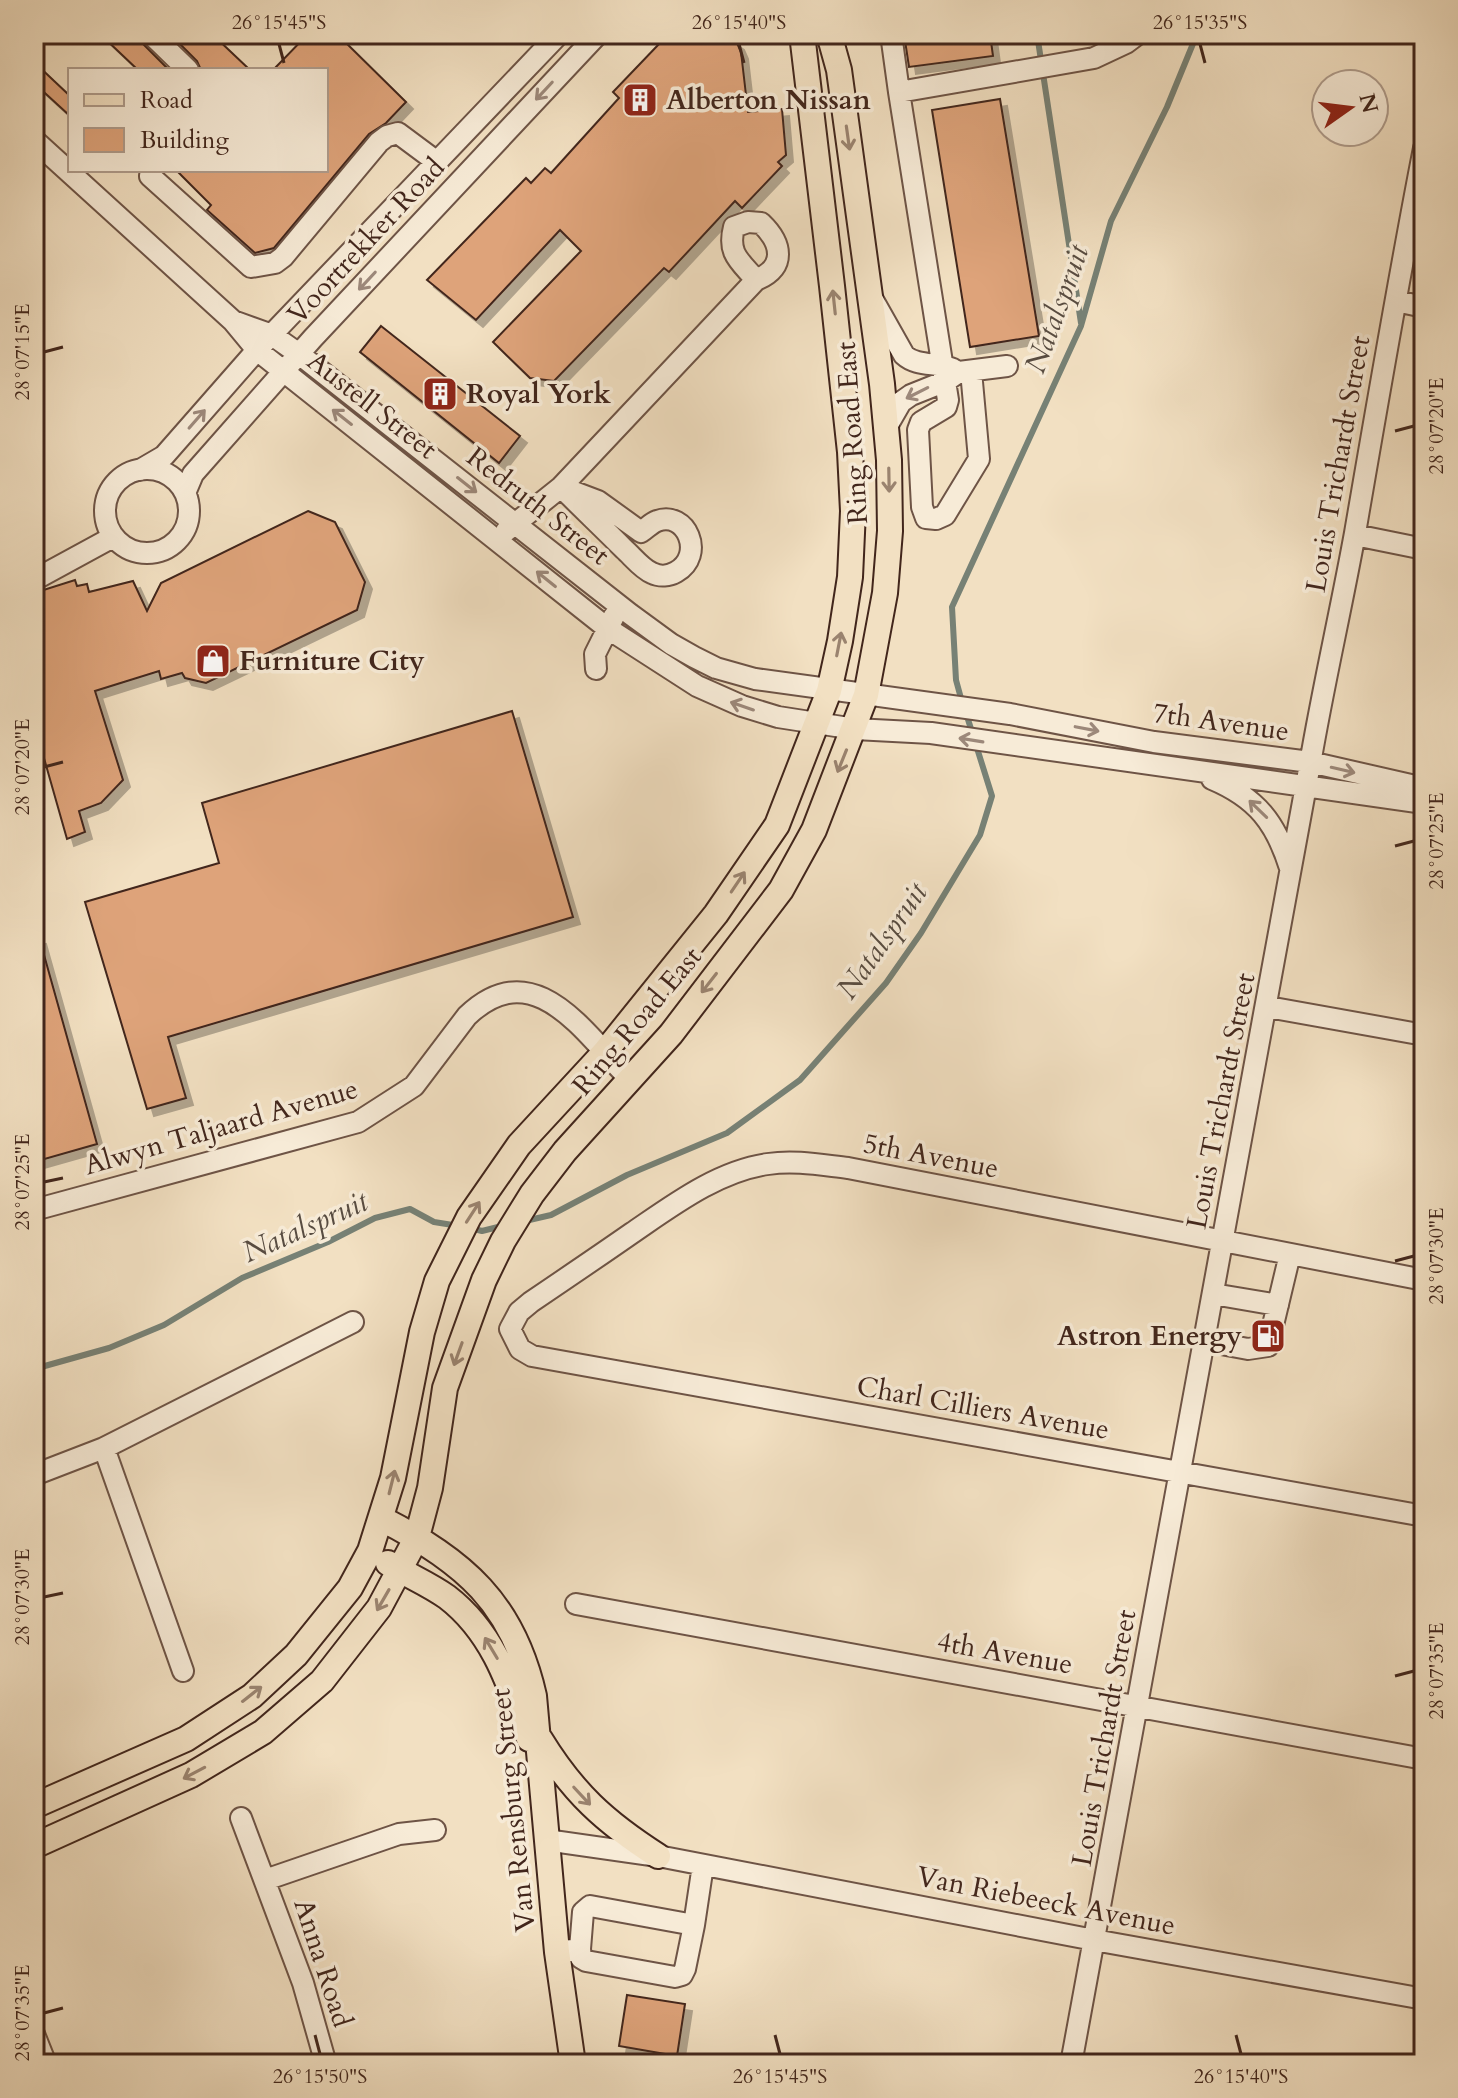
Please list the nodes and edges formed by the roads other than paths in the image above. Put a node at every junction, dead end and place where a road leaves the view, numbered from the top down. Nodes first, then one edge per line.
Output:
1 (151, 34) edge
2 (559, 34) edge
3 (598, 34) edge
4 (802, 34) edge
5 (829, 34) edge
6 (836, 34) edge
7 (891, 34) edge
8 (1138, 34) edge
9 (186, 68) edge
10 (839, 70) junction
11 (899, 92) junction
12 (34, 140) edge
13 (1424, 148) edge
14 (432, 167) junction
15 (68, 171) edge
16 (69, 172) edge
17 (151, 172) edge
18 (450, 191) junction
19 (756, 280) dead end
20 (869, 293) junction
21 (1396, 301) junction
22 (1424, 307) edge
23 (233, 321) junction
24 (272, 335) junction
25 (257, 350) junction
26 (299, 354) junction
27 (1007, 366) dead end
28 (284, 372) junction
29 (955, 372) junction
30 (886, 428) junction
31 (140, 470) junction
32 (561, 487) junction
33 (185, 493) junction
34 (513, 524) junction
35 (1355, 535) junction
36 (113, 537) junction
37 (497, 539) junction
38 (1424, 549) edge
39 (34, 580) edge
40 (620, 606) junction
41 (607, 628) junction
42 (596, 669) dead end
43 (829, 691) junction
44 (866, 695) junction
45 (932, 705) joint
46 (818, 725) junction
47 (855, 729) junction
48 (931, 733) joint
49 (1310, 762) junction
50 (1196, 772) junction
51 (1306, 786) junction
52 (1424, 788) edge
53 (1424, 803) edge
54 (1291, 872) junction
55 (1268, 1007) junction
56 (1424, 1035) edge
57 (604, 1053) junction
58 (630, 1079) junction
59 (34, 1210) edge
60 (1224, 1240) junction
61 (1290, 1254) junction
62 (1424, 1280) edge
63 (1213, 1294) junction
64 (1278, 1305) junction
65 (353, 1322) dead end
66 (1205, 1341) junction
67 (532, 1356) joint
68 (104, 1448) junction
69 (1180, 1472) junction
70 (34, 1475) edge
71 (1424, 1516) edge
72 (382, 1519) junction
73 (417, 1537) junction
74 (370, 1551) junction
75 (400, 1570) junction
76 (576, 1604) dead end
77 (183, 1671) dead end
78 (1139, 1706) junction
79 (536, 1734) junction
80 (1424, 1759) edge
81 (540, 1772) junction
82 (34, 1806) edge
83 (241, 1818) dead end
84 (435, 1830) dead end
85 (546, 1840) junction
86 (34, 1846) edge
87 (658, 1856) junction
88 (703, 1865) junction
89 (265, 1880) junction
90 (694, 1925) junction
91 (1094, 1940) junction
92 (569, 1950) junction
93 (1424, 1999) edge
94 (34, 2034) edge
95 (46, 2064) edge
96 (326, 2064) edge
97 (573, 2064) edge
98 (1071, 2064) edge

1 - 9 street
2 - 14 street, Voortrekker Road
3 -> 18 street, Voortrekker Road
43 -> 4 main road, Ring Road East
5 - 10 main road, Ring Road East
6 - 10 main road
7 - 11 street
8 - 11 street
10 -> 20 main road, Ring Road East
11 - 29 street
12 - 15 street, Redruth Street
13 - 21 street, Louis Trichardt Street
14 - 17 street
14 - 18 street
14 - 24 street, Voortrekker Road
16 - 23 street, Redruth Street
18 -> 26 street, Voortrekker Road
19 - 32 street
20 - 29 street
20 - 30 main road, Ring Road East
21 - 22 street
21 - 35 street, Louis Trichardt Street
23 - 24 street, Redruth Street
23 - 25 street, Redruth Street
24 - 25 street, Voortrekker Road
24 - 26 street, Redruth Street
25 - 28 street, Austell Street
31 -> 25 street, Voortrekker Road
26 - 28 street, Voortrekker Road
26 -> 34 street, Redruth Street
27 - 29 street
28 - 33 street, Voortrekker Road
37 -> 28 street, Austell Street
29 - 29 street
29 -> 30 street
30 -> 44 main road, Ring Road East
31 - 33 street
31 - 36 street
32 - 32 street
32 - 34 street
33 - 36 street
34 - 37 street
34 - 40 street, Redruth Street
35 - 38 street
35 - 49 street, Louis Trichardt Street
36 - 39 street
41 -> 37 street, Austell Street
40 - 41 street
40 - 43 street, Redruth Street
41 - 42 street
46 -> 41 street, Austell Street
43 - 44 street, Redruth Street
43 - 46 main road, Ring Road East
44 - 45 street, Redruth Street
44 - 47 main road, Ring Road East
45 -> 49 street, 7th Avenue
46 - 47 street, Austell Street
57 -> 46 main road, Ring Road East
47 - 48 street, Austell Street
47 -> 58 main road, Ring Road East
50 -> 48 street, 7th Avenue
49 - 51 street, Louis Trichardt Street
49 -> 52 street, 7th Avenue
50 - 51 street, 7th Avenue
54 -> 50 street
51 - 53 street, 7th Avenue
51 - 54 street, Louis Trichardt Street
54 - 55 street, Louis Trichardt Street
55 - 56 street
55 - 60 street, Louis Trichardt Street
57 - 58 street, Alwyn Taljaard Avenue
57 - 59 street, Alwyn Taljaard Avenue
72 -> 57 main road, Ring Road East
58 -> 73 main road, Ring Road East
60 - 61 street, 5th Avenue
60 - 63 street, Louis Trichardt Street
60 - 67 street, 5th Avenue
61 - 62 street, 5th Avenue
61 - 64 street
63 - 64 street
63 - 66 street, Louis Trichardt Street
64 - 66 street
65 - 68 street
66 - 69 street, Louis Trichardt Street
67 - 69 street, Charl Cilliers Avenue
68 - 70 street
68 - 77 street
69 - 71 street, Charl Cilliers Avenue
69 - 78 street, Louis Trichardt Street
72 - 73 main road, Van Rensburg Street
72 - 74 main road, Ring Road East
73 - 75 main road, Ring Road East
73 - 79 main road, Van Rensburg Street
74 - 75 main road
82 -> 74 main road, Ring Road East
81 -> 75 main road
75 -> 86 main road, Ring Road East
76 - 78 street, 4th Avenue
78 - 80 street, 4th Avenue
78 - 91 street, Louis Trichardt Street
79 - 81 main road, Van Rensburg Street
79 -> 87 main road
81 - 85 main road, Van Rensburg Street
83 - 89 street, Anna Road
84 - 89 street, Anna Road
85 - 87 street, Van Riebeeck Avenue
85 - 92 main road, Van Rensburg Street
87 - 88 street, Van Riebeeck Avenue
88 - 90 street
88 - 91 street, Van Riebeeck Avenue
89 - 96 street, Anna Road
90 - 92 street
90 - 92 street
91 - 93 street, Van Riebeeck Avenue
91 - 98 street, Louis Trichardt Street
92 - 97 main road, Van Rensburg Street
94 - 95 street

